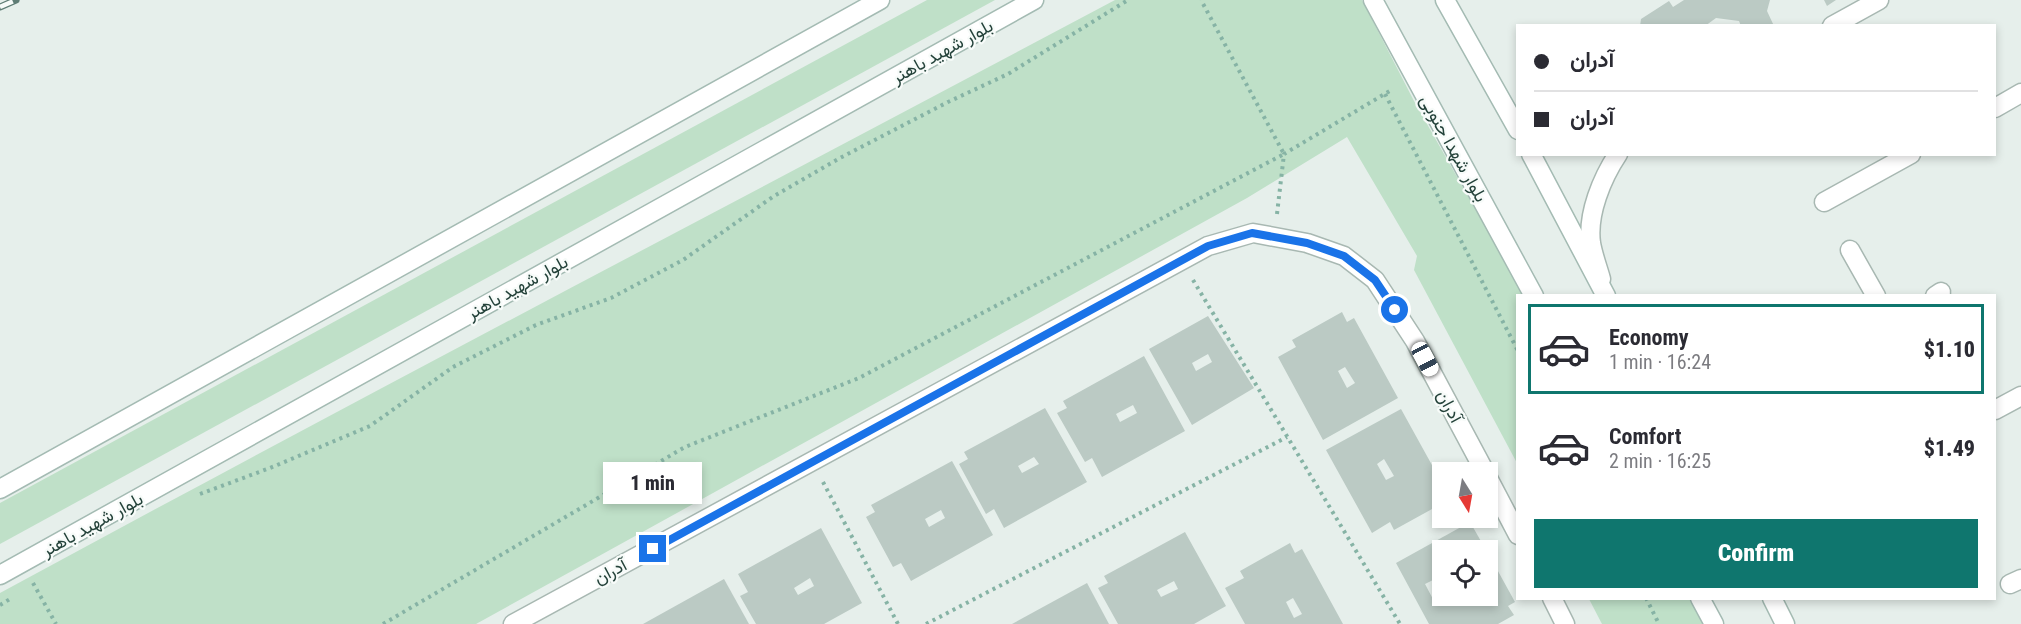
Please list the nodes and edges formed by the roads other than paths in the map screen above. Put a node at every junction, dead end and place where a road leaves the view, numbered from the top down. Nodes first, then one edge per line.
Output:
1 (880, 0) edge
2 (1034, 0) edge
3 (1373, 0) edge
4 (1445, 0) edge
5 (1879, 0) edge
6 (1836, 24) edge
7 (1495, 86) junction
8 (2021, 93) edge
9 (1516, 107) edge
10 (1996, 107) edge
11 (1516, 126) edge
12 (1532, 156) edge
13 (1617, 156) edge
14 (1907, 156) edge
15 (1824, 202) dead end
16 (1851, 250) dead end
17 (1533, 294) edge
18 (1605, 294) edge
19 (1605, 294) edge
20 (1875, 294) edge
21 (2021, 396) edge
22 (1996, 409) edge
23 (1480, 462) edge
24 (0, 489) edge
25 (1498, 497) edge
26 (1516, 531) edge
27 (0, 575) edge
28 (1553, 600) edge
29 (1701, 600) edge
30 (1773, 600) edge
31 (513, 624) edge
32 (1565, 624) edge
33 (1714, 624) edge
34 (1785, 624) edge

1 - 24 street
2 - 27 street, بلوار شهید باهنر
3 - 17 street, بلوار شهدا جنوبی
4 - 7 street
5 - 6 street
7 - 9 street
7 - 11 street
8 - 10 street
12 - 18 street
13 - 19 street
14 - 15 street
16 - 20 street
21 - 22 street
23 - 31 street, آدران
25 - 26 street
28 - 32 street
29 - 33 street
30 - 34 street

